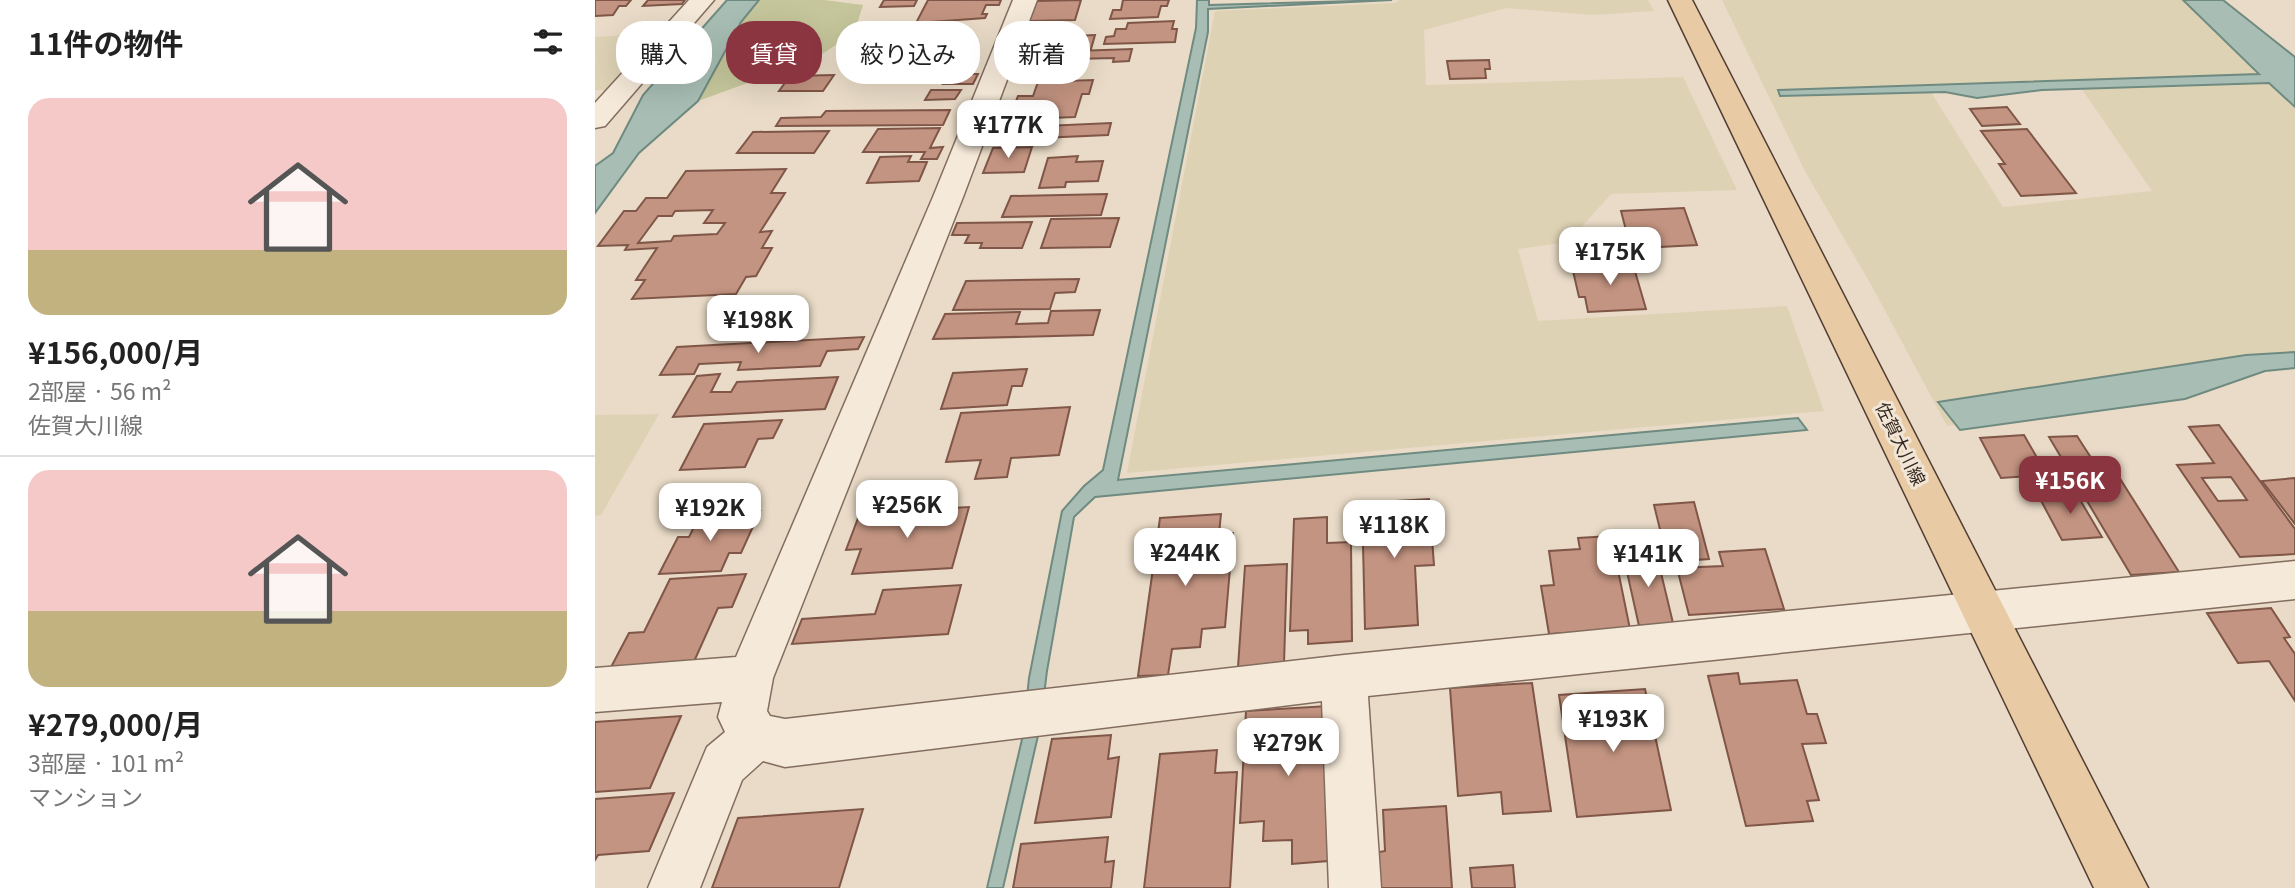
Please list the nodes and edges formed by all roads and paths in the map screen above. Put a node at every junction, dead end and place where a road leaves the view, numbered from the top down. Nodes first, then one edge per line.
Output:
1 (702, 0) edge
2 (1025, 0) edge
3 (1680, 0) edge
4 (595, 120) edge
5 (2295, 580) edge
6 (1983, 611) junction
7 (1344, 677) junction
8 (750, 678) junction
9 (595, 690) edge
10 (756, 736) junction
11 (674, 888) edge
12 (1355, 888) edge
13 (2122, 888) edge

1 - 4 street
2 - 8 street
3 - 6 main road, 佐賀大川線
5 - 6 street
6 - 7 street
6 - 13 main road, 佐賀大川線
7 - 10 street
7 - 12 street
8 - 9 street
8 - 10 street
10 - 11 street

